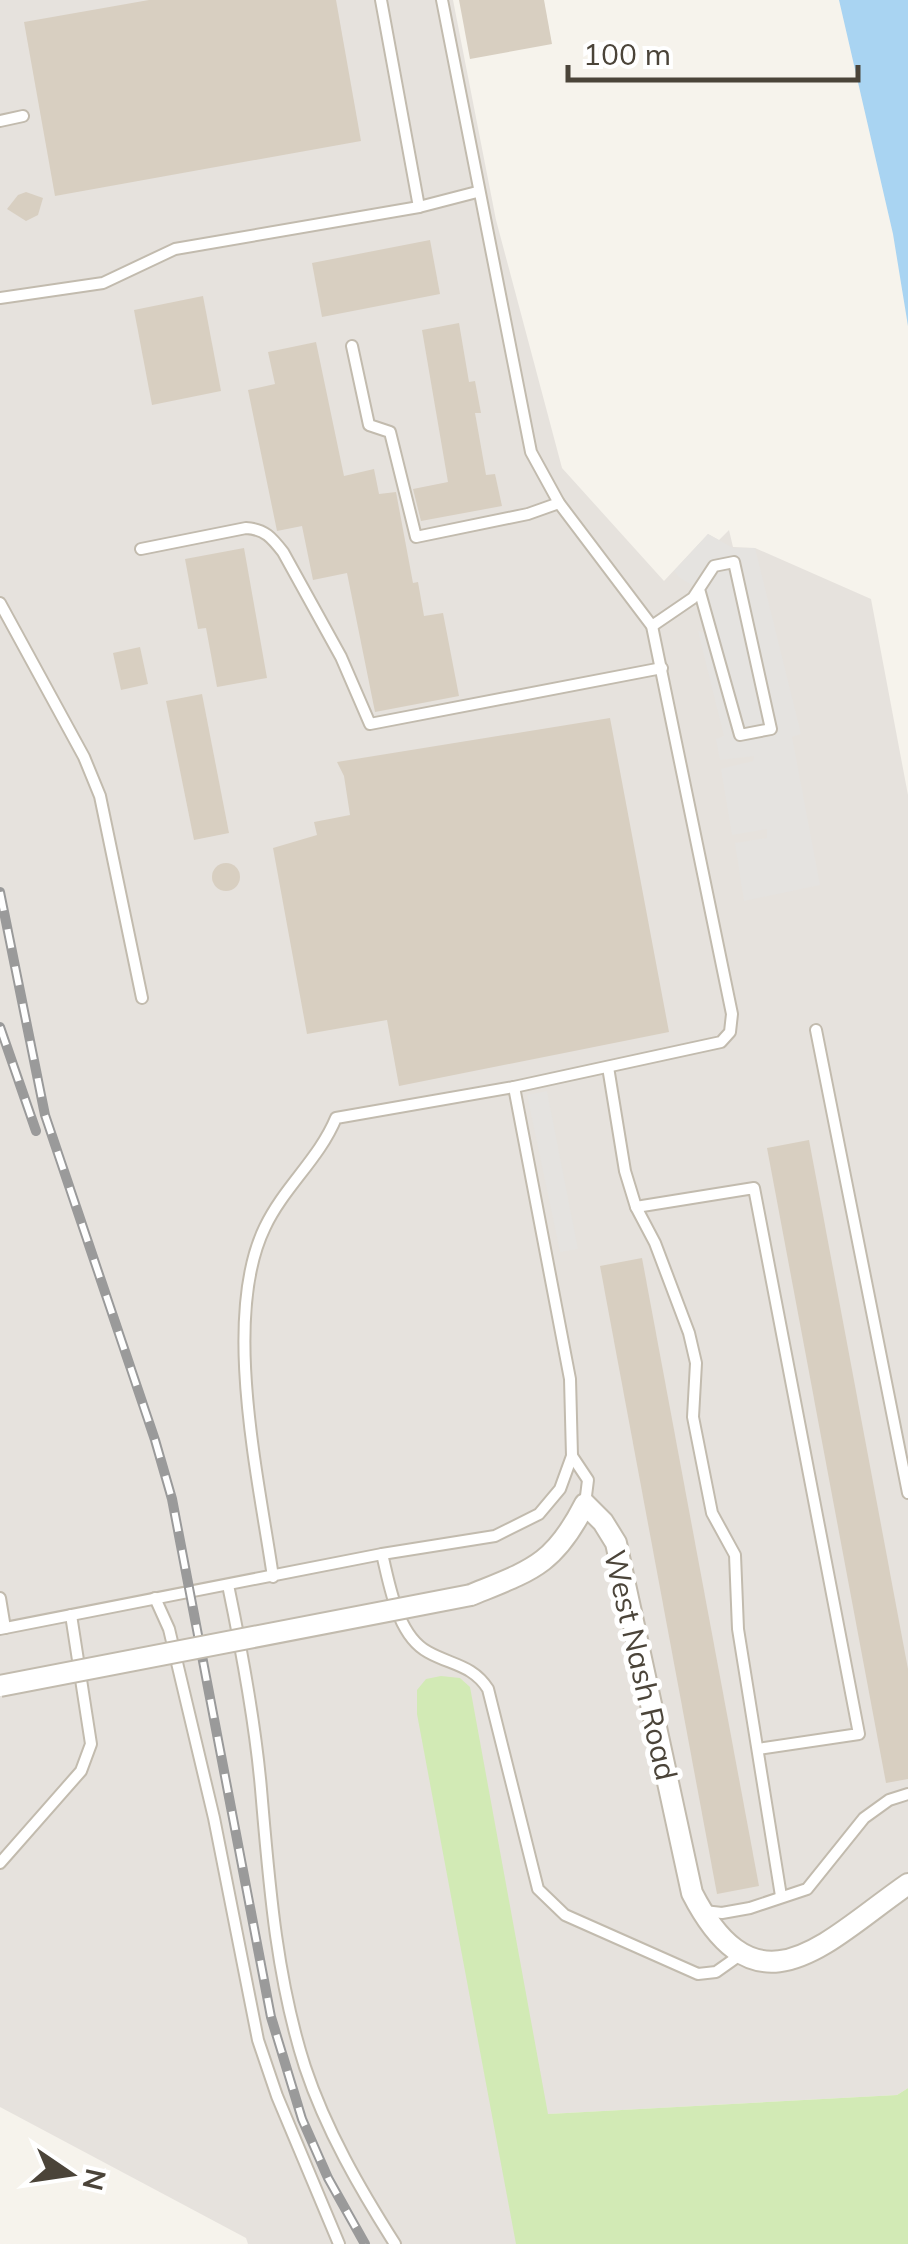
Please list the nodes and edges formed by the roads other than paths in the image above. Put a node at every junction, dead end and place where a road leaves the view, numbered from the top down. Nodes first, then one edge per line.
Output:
1 (381, 0) edge
2 (442, 0) edge
3 (23, 116) dead end
4 (0, 121) edge
5 (477, 192) junction
6 (419, 206) junction
7 (0, 298) edge
8 (352, 346) dead end
9 (559, 503) junction
10 (141, 549) dead end
11 (700, 589) junction
12 (0, 603) edge
13 (652, 626) junction
14 (662, 668) junction
15 (142, 998) dead end
16 (816, 1030) dead end
17 (608, 1067) junction
18 (514, 1087) junction
19 (636, 1207) junction
20 (572, 1456) junction
21 (908, 1494) edge
22 (585, 1504) junction
23 (382, 1554) junction
24 (272, 1577) junction
25 (228, 1585) junction
26 (0, 1598) edge
27 (155, 1598) junction
28 (71, 1615) junction
29 (3, 1628) edge
30 (0, 1686) edge
31 (758, 1749) junction
32 (908, 1794) edge
33 (0, 1863) edge
34 (908, 1884) edge
35 (781, 1896) junction
36 (701, 1910) junction
37 (740, 1955) junction
38 (339, 2244) edge
39 (396, 2244) edge

1 - 6 lane
2 - 5 lane
3 - 4 lane
5 - 6 lane
5 - 9 lane
6 - 7 lane
8 - 9 lane
9 - 13 lane
10 - 14 lane
11 - 11 lane
11 - 13 lane
12 - 15 lane
13 - 14 lane
14 - 17 lane
16 - 21 lane
17 - 18 lane
17 - 19 lane
18 - 20 lane
18 - 24 lane
19 - 31 lane
19 - 31 lane
20 - 22 lane
20 - 23 lane
22 - 30 street, West Nash Road, bridge
22 - 36 street, West Nash Road
23 - 24 lane
23 - 37 lane
24 - 25 lane
25 - 27 lane
25 - 39 lane
26 - 29 lane
27 - 28 lane
27 - 38 lane
28 - 29 lane
28 - 33 lane
31 - 35 lane
32 - 35 lane
34 - 37 street
35 - 36 lane
36 - 37 street, West Nash Road

